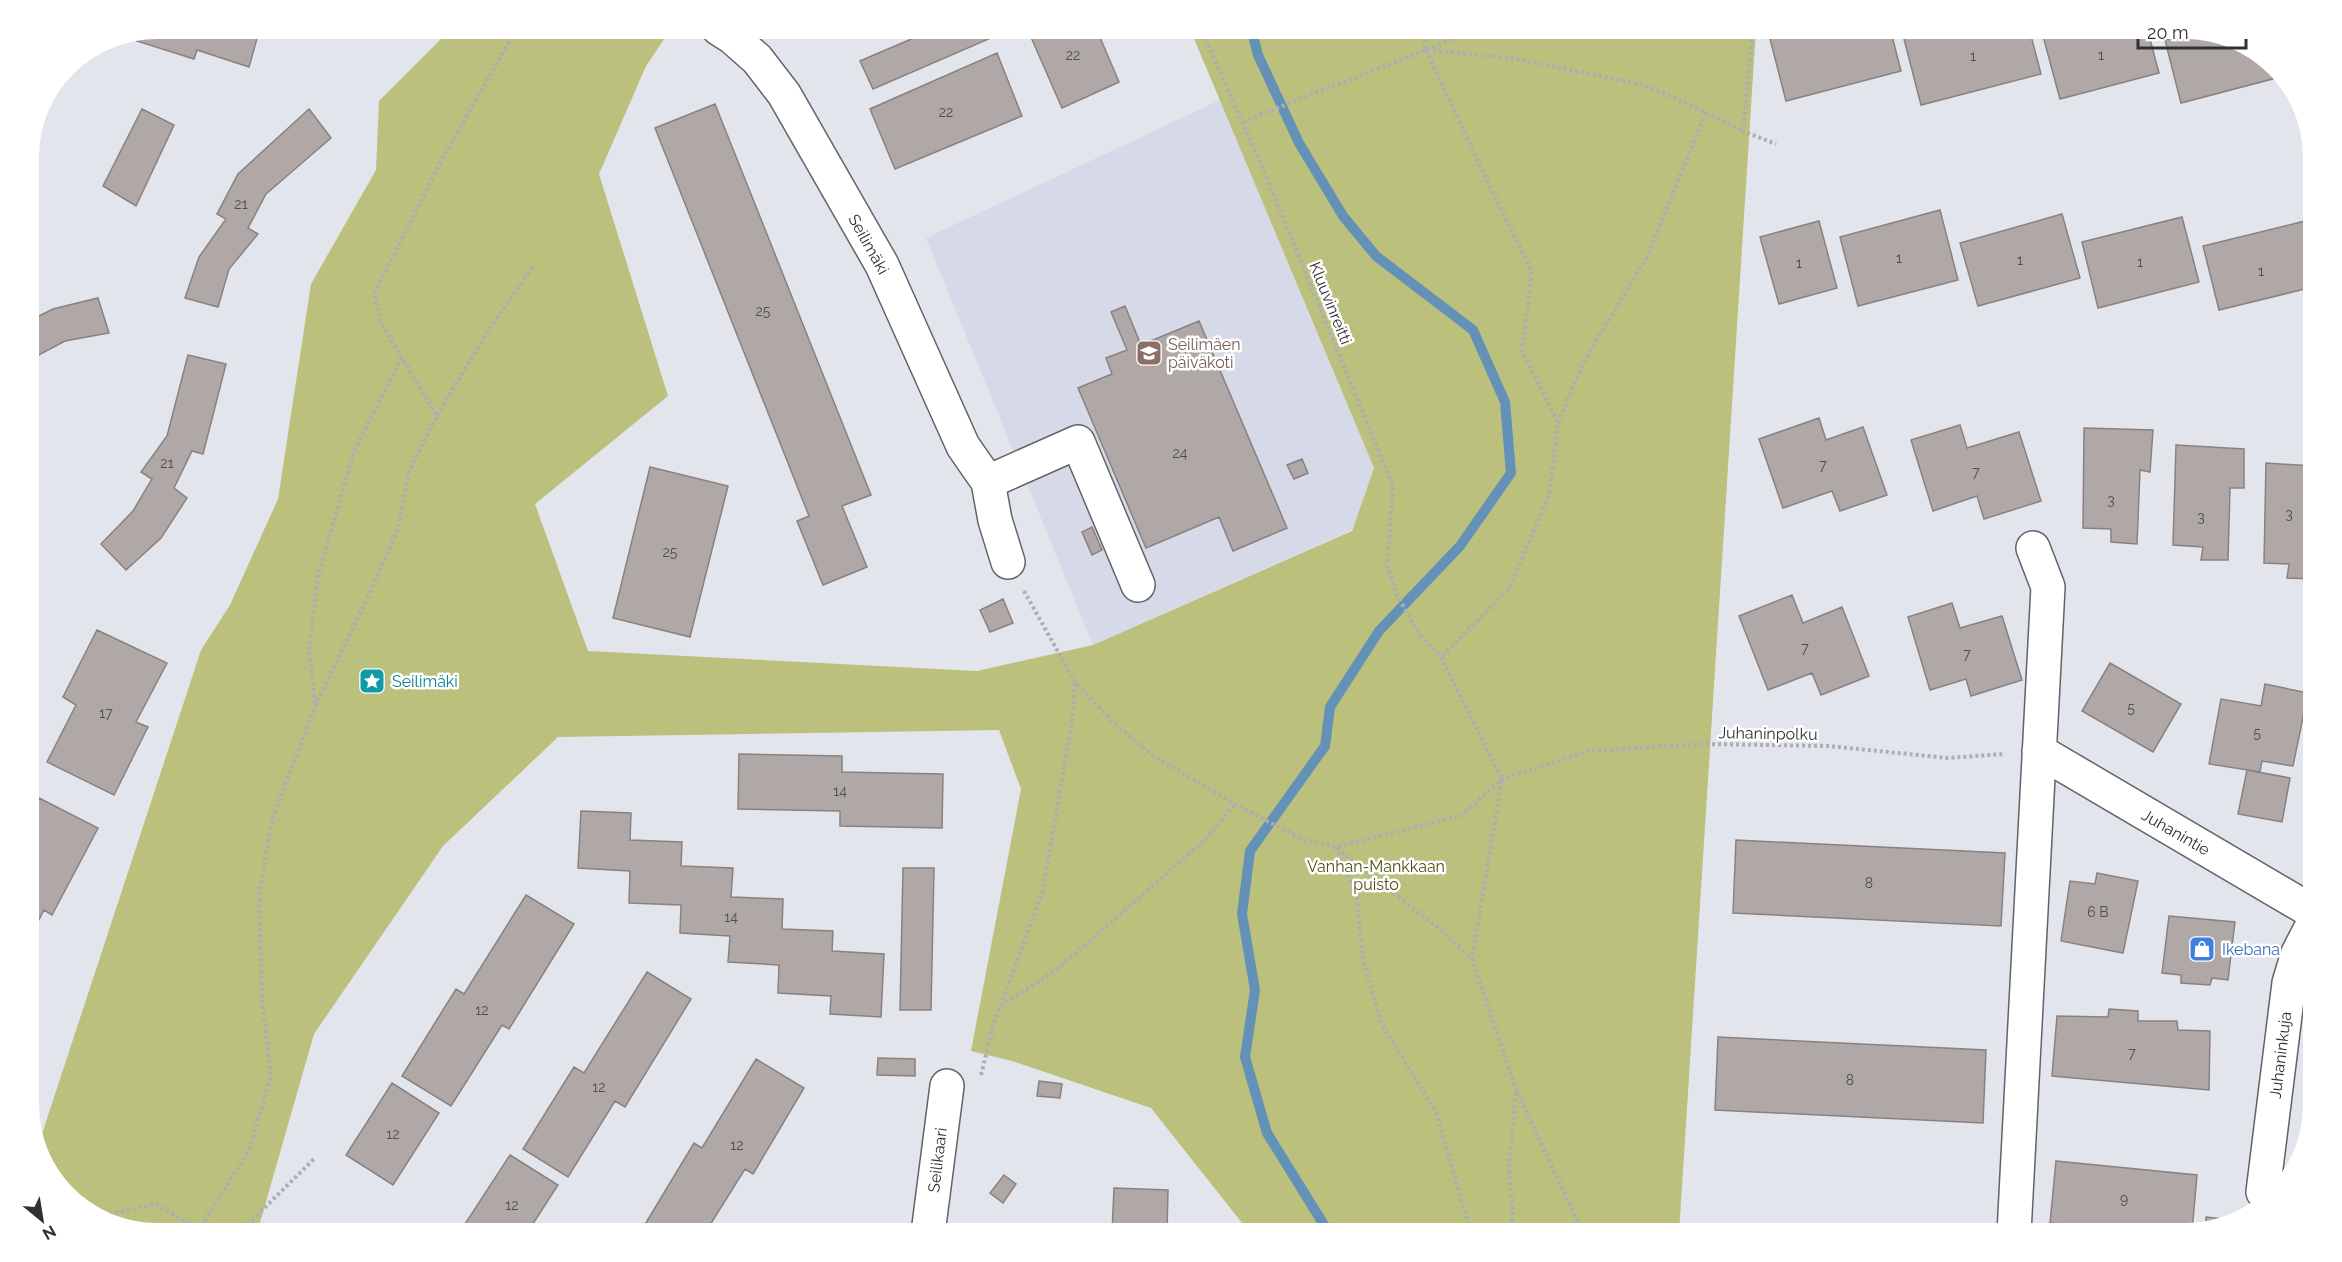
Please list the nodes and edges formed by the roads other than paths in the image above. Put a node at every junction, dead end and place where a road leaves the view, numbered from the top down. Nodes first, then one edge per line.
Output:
1 (733, 39) edge
2 (987, 482) junction
3 (2032, 548) dead end
4 (1008, 562) road end
5 (1138, 585) dead end
6 (2038, 751) junction
7 (2303, 906) edge
8 (2303, 943) edge
9 (947, 1086) dead end
10 (2263, 1192) dead end
11 (929, 1223) edge
12 (2014, 1223) edge

1 - 2 street, Seilimäki
2 - 4 street
2 - 5 street
3 - 6 street
6 - 7 street, Juhanintie
6 - 12 street
8 - 10 street, Juhaninkuja
9 - 11 street, Seilikaari

